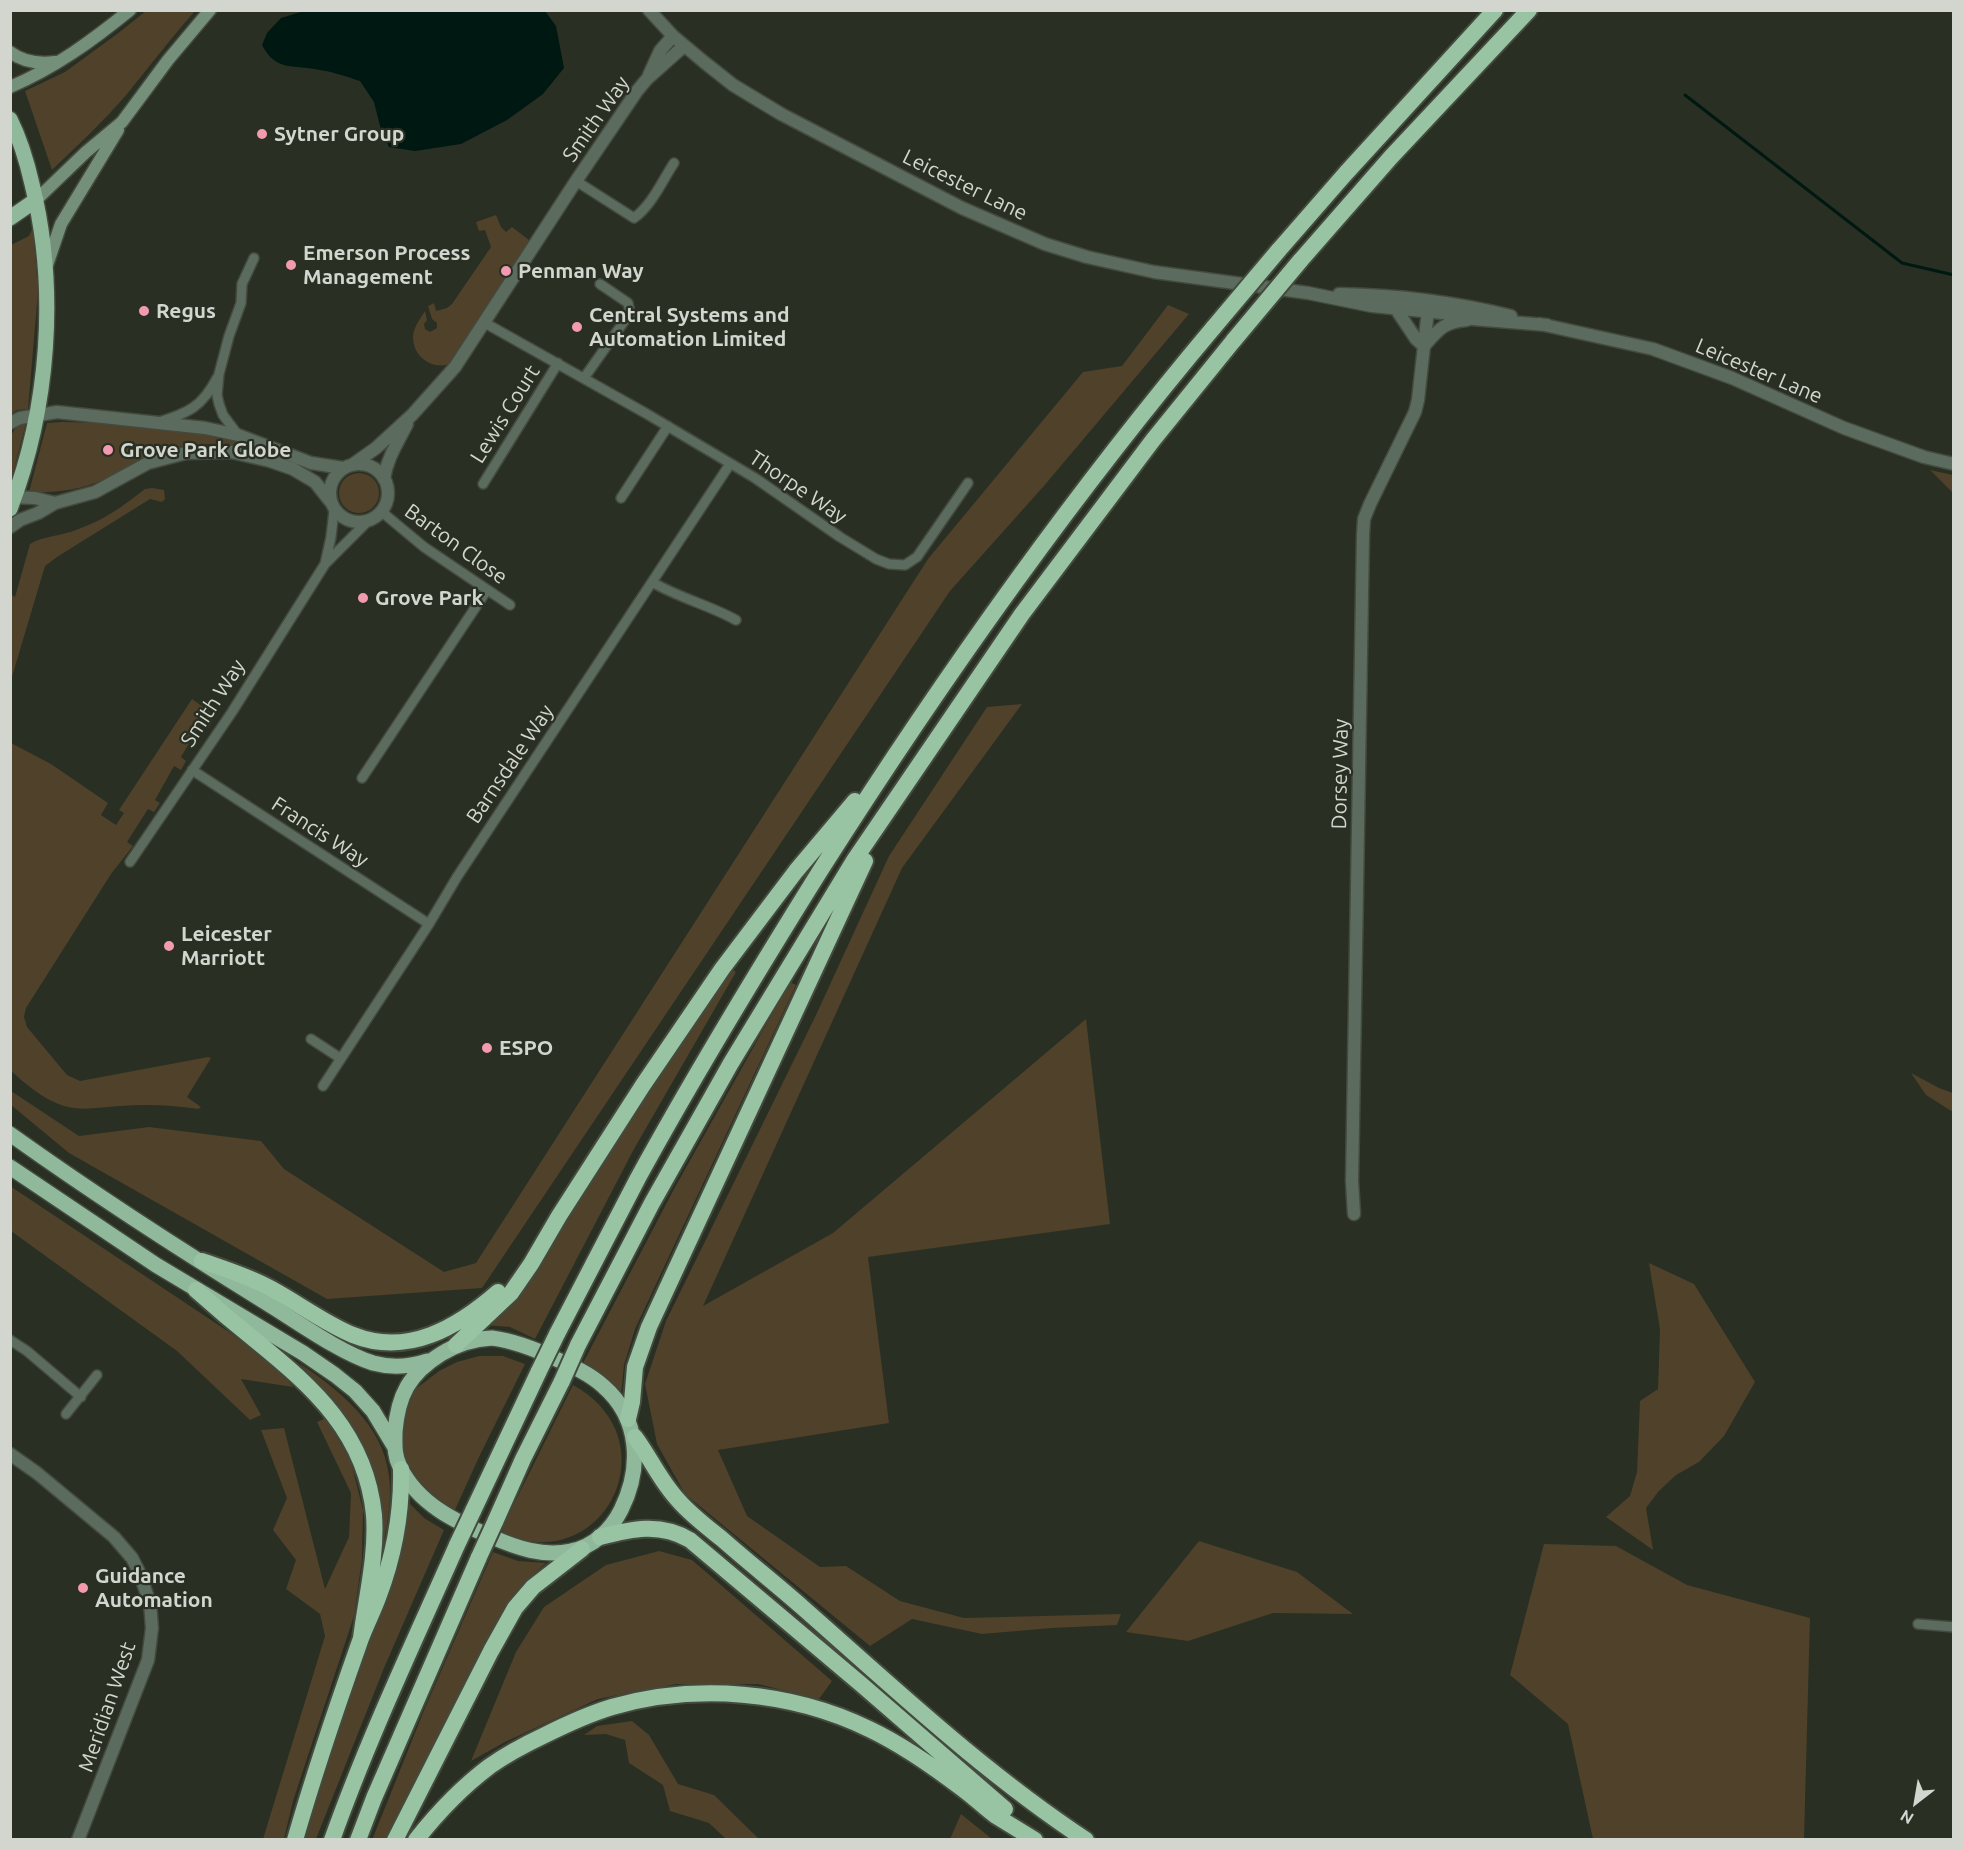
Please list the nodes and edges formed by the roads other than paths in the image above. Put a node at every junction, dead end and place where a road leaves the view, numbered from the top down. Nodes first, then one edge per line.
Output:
1 (130, 10) edge
2 (210, 10) edge
3 (649, 10) edge
4 (1495, 10) edge
5 (1529, 10) edge
6 (673, 36) junction
7 (684, 46) junction
8 (10, 52) edge
9 (62, 61) junction
10 (647, 79) junction
11 (10, 87) edge
12 (11, 121) edge
13 (122, 122) junction
14 (674, 163) dead end
15 (576, 181) junction
16 (36, 200) junction
17 (10, 218) edge
18 (254, 258) dead end
19 (45, 269) junction
20 (600, 284) dead end
21 (1308, 293) junction
22 (1428, 306) junction
23 (1396, 309) junction
24 (1473, 319) junction
25 (485, 323) junction
26 (1546, 325) junction
27 (1424, 346) junction
28 (558, 363) junction
29 (219, 374) junction
30 (584, 378) junction
31 (36, 415) junction
32 (412, 416) junction
33 (157, 422) junction
34 (10, 423) edge
35 (668, 426) junction
36 (238, 435) junction
37 (730, 464) junction
38 (1953, 464) edge
39 (348, 467) junction
40 (384, 478) junction
41 (968, 483) dead end
42 (483, 484) dead end
43 (621, 498) dead end
44 (12, 501) edge
45 (55, 503) junction
46 (332, 505) junction
47 (382, 512) junction
48 (367, 522) junction
49 (10, 527) edge
50 (325, 564) junction
51 (652, 582) junction
52 (487, 590) junction
53 (510, 605) dead end
54 (736, 620) dead end
55 (904, 742) junction
56 (933, 744) junction
57 (192, 770) junction
58 (362, 778) dead end
59 (130, 861) dead end
60 (429, 924) junction
61 (311, 1039) dead end
62 (340, 1058) junction
63 (323, 1086) dead end
64 (10, 1134) edge
65 (10, 1167) edge
66 (1354, 1214) dead end
67 (559, 1216) junction
68 (202, 1261) junction
69 (196, 1290) junction
70 (10, 1340) edge
71 (456, 1345) junction
72 (435, 1358) junction
73 (97, 1375) dead end
74 (81, 1397) junction
75 (66, 1414) dead end
76 (628, 1419) junction
77 (634, 1437) junction
78 (394, 1446) junction
79 (10, 1454) edge
80 (401, 1469) junction
81 (600, 1537) junction
82 (582, 1548) junction
83 (1918, 1624) dead end
84 (1953, 1627) edge
85 (361, 1638) junction
86 (78, 1839) edge
87 (295, 1839) edge
88 (332, 1839) edge
89 (358, 1839) edge
90 (395, 1839) edge
91 (416, 1839) edge
92 (1035, 1839) edge
93 (1040, 1839) edge
94 (1086, 1839) edge

1 - 9 main road
2 - 13 main road
3 - 6 street, Leicester Lane
4 - 55 highway, bridge
5 - 56 highway, bridge
6 - 7 street, Leicester Lane
6 - 10 street
7 - 10 street
7 - 21 street, Leicester Lane
8 - 9 main road
9 - 11 main road
10 - 15 street, Smith Way
12 - 16 highway
13 - 16 main road
13 - 19 main road
14 - 15 street, Smith Way
15 - 25 street, Smith Way
16 - 17 highway
16 - 19 highway
18 - 29 street
19 - 31 highway
20 - 30 street
21 - 22 street, Leicester Lane
21 - 23 street, Leicester Lane
22 - 23 street, Leicester Lane
22 - 24 street, Leicester Lane
22 - 26 street, Leicester Lane
22 - 27 street, Dorsey Way
23 - 27 street
24 - 26 street, Leicester Lane
24 - 27 street
25 - 28 street, Thorpe Way
25 - 32 street, Smith Way
26 - 38 street, Leicester Lane
27 - 66 street, Dorsey Way
28 - 30 street, Thorpe Way
28 - 42 street, Lewis Court
29 - 33 street
29 - 36 street
30 - 35 street, Thorpe Way
31 - 33 street
31 - 34 street
31 - 44 highway
32 - 39 street, Smith Way
32 - 40 street, Smith Way
33 - 36 street
35 - 37 street, Thorpe Way
35 - 43 street
36 - 39 street
37 - 41 street, Thorpe Way
37 - 51 street, Barnsdale Way
39 - 40 street
39 - 46 street
40 - 47 street
44 - 45 street
45 - 46 street
45 - 49 street
46 - 48 street
46 - 50 street, Smith Way
47 - 48 street
47 - 52 street, Barton Close
48 - 50 street, Smith Way
50 - 57 street, Smith Way
51 - 54 street
51 - 60 street, Barnsdale Way
52 - 53 street, Barton Close
52 - 58 street
55 - 67 highway
55 - 88 highway, bridge
56 - 76 highway
56 - 89 highway, bridge
57 - 59 street, Smith Way
57 - 60 street, Francis Way
60 - 62 street, Barnsdale Way
61 - 62 street
62 - 63 street, Barnsdale Way
64 - 68 highway
65 - 69 highway
67 - 68 highway
67 - 71 highway
68 - 72 highway
69 - 78 highway
69 - 85 highway
70 - 74 street
71 - 72 highway
71 - 76 highway
72 - 78 highway
73 - 74 street
74 - 75 street
76 - 77 highway
77 - 81 highway
77 - 94 highway
78 - 80 highway
79 - 86 street, Meridian West
80 - 82 highway
80 - 85 highway
81 - 82 highway
81 - 93 highway
82 - 90 highway
83 - 84 street
85 - 87 highway
91 - 92 highway

